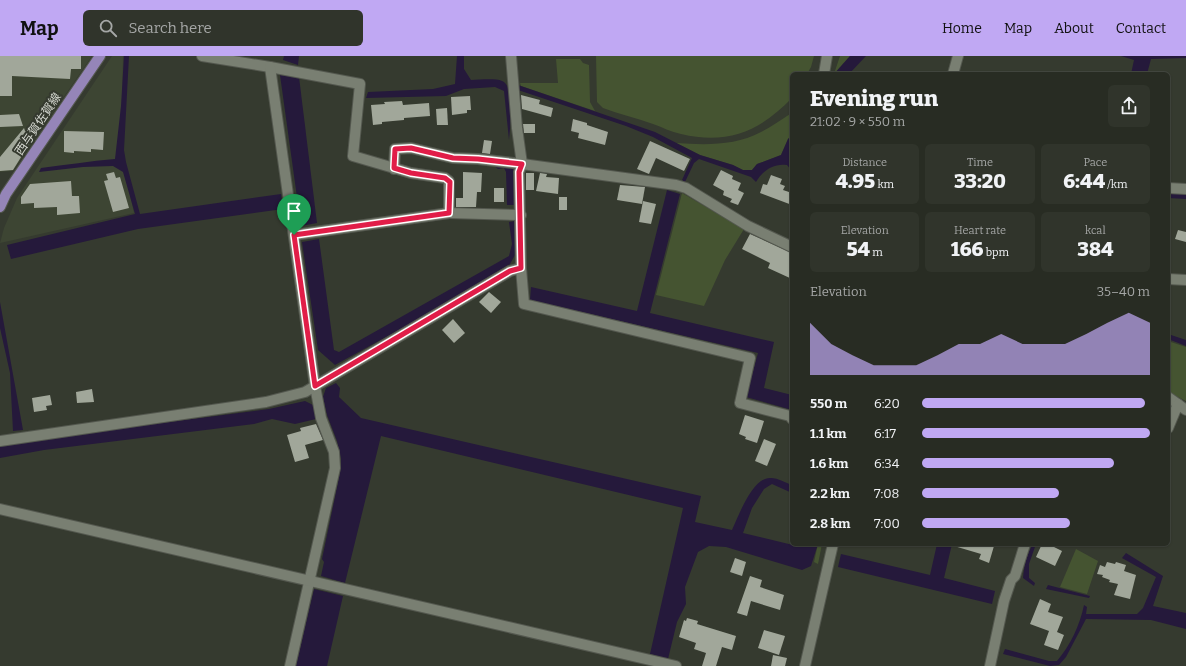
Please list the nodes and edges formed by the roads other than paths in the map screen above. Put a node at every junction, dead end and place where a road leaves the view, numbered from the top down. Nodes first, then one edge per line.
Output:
1 (100, 56) edge
2 (202, 56) edge
3 (511, 56) edge
4 (827, 56) edge
5 (958, 56) edge
6 (270, 67) junction
7 (824, 72) edge
8 (954, 72) edge
9 (522, 164) junction
10 (394, 168) junction
11 (1170, 188) edge
12 (1186, 189) edge
13 (0, 207) edge
14 (449, 213) junction
15 (521, 214) junction
16 (294, 235) junction
17 (790, 246) edge
18 (521, 268) junction
19 (1170, 279) edge
20 (1186, 280) edge
21 (315, 386) junction
22 (1170, 398) edge
23 (1182, 407) edge
24 (790, 416) edge
25 (1170, 425) edge
26 (0, 441) edge
27 (0, 509) edge
28 (833, 546) edge
29 (1024, 546) edge
30 (310, 581) junction
31 (290, 666) edge
32 (676, 666) edge
33 (805, 666) edge
34 (990, 666) edge

1 - 13 main road, 西与賀佐賀線
2 - 6 street
3 - 9 street
4 - 7 street
5 - 8 street
6 - 10 street
6 - 16 street
9 - 10 street
9 - 15 street
9 - 17 street
10 - 14 street
11 - 12 street
14 - 15 street
14 - 16 street
15 - 18 street
16 - 21 street
18 - 21 street
18 - 24 street
19 - 20 street
21 - 26 street
21 - 30 street
22 - 23 street
23 - 25 street
27 - 30 street
28 - 33 street
29 - 34 street
30 - 31 street
30 - 32 street

